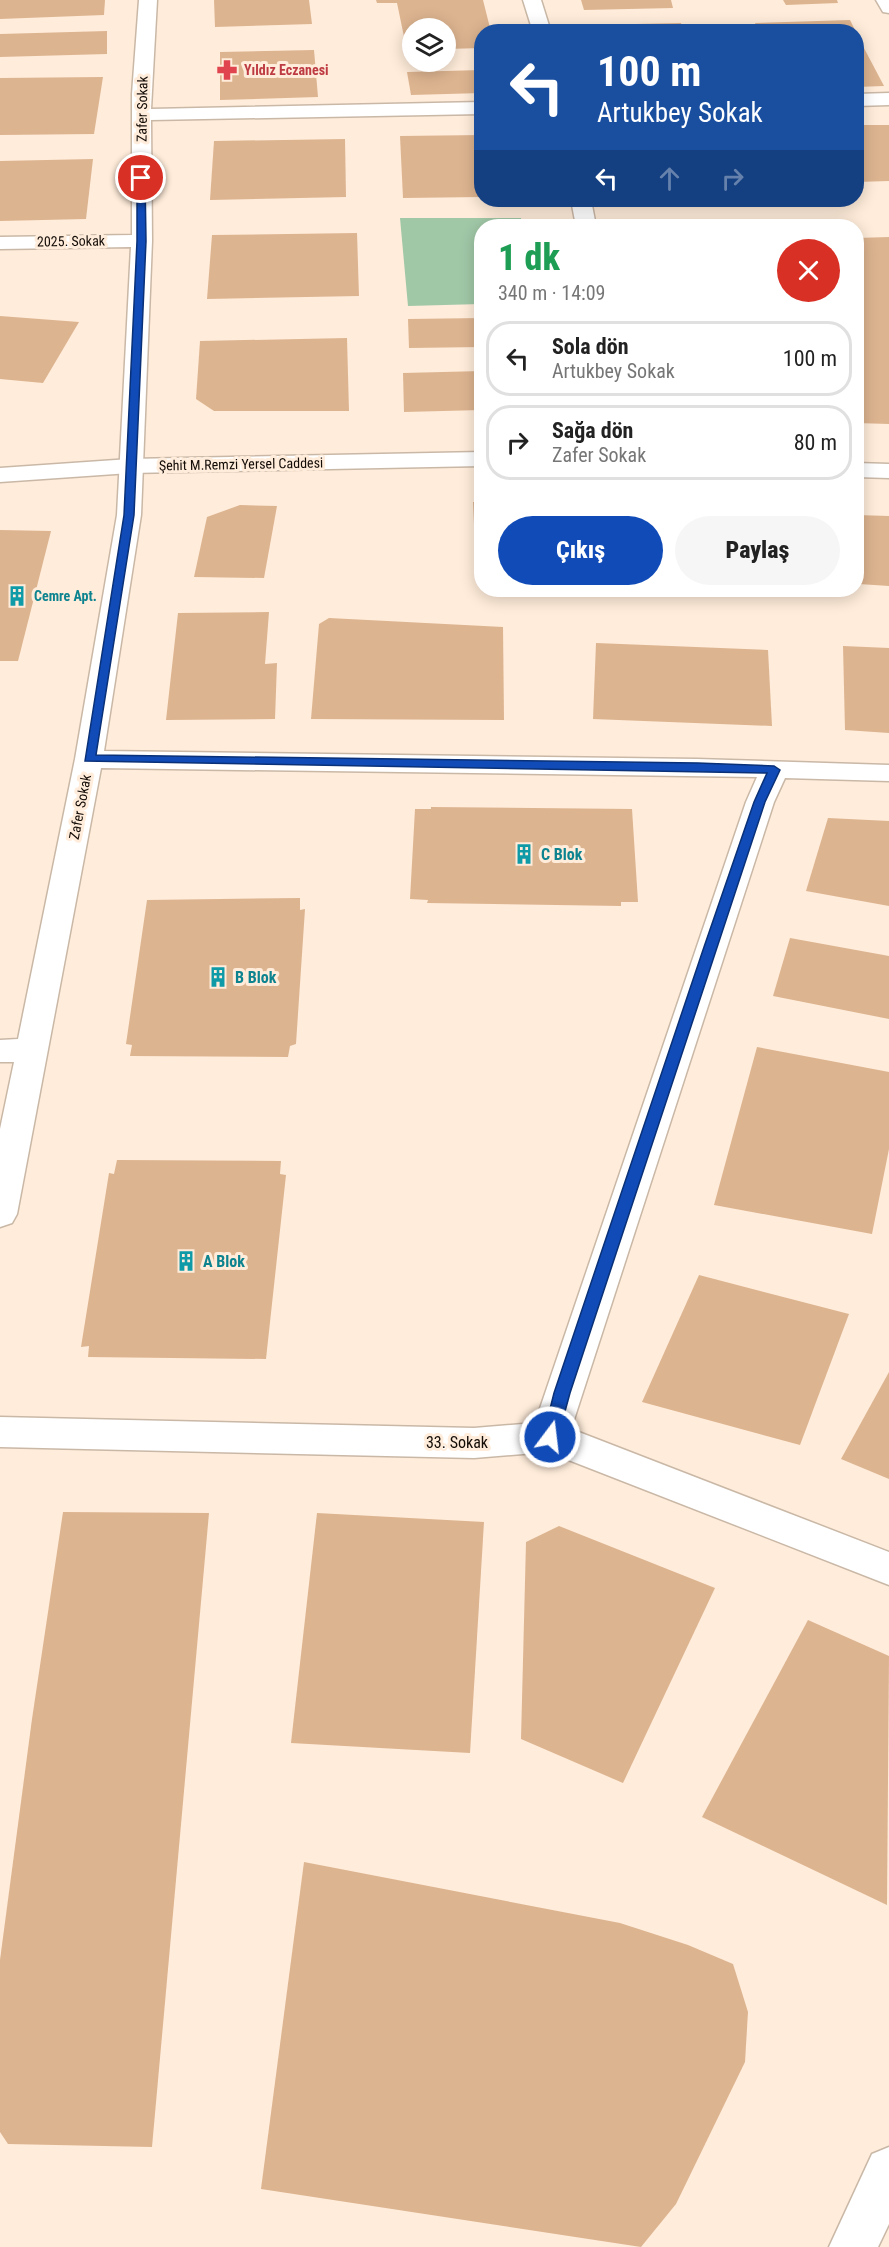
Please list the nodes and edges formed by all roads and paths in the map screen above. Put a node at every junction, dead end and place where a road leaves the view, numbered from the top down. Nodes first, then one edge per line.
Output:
1 (148, 0) edge
2 (532, 0) edge
3 (885, 0) edge
4 (889, 8) edge
5 (540, 24) edge
6 (889, 99) edge
7 (864, 100) edge
8 (474, 108) edge
9 (141, 115) junction
10 (142, 241) junction
11 (0, 243) edge
12 (474, 459) edge
13 (130, 466) junction
14 (864, 470) edge
15 (889, 471) edge
16 (0, 475) edge
17 (89, 759) junction
18 (774, 770) junction
19 (889, 773) edge
20 (15, 1050) edge
21 (0, 1214) edge
22 (0, 1432) edge
23 (550, 1437) junction
24 (889, 1569) edge
25 (889, 2171) edge
26 (853, 2247) edge

1 - 9 street, Zafer Sokak
2 - 5 street
3 - 4 street
6 - 7 street
8 - 9 street
9 - 10 street, Zafer Sokak
10 - 11 street, 2025. Sokak
10 - 13 street, Zafer Sokak
12 - 13 street, Şehit M.Remzi Yersel Caddesi
13 - 16 street, Şehit M.Remzi Yersel Caddesi
13 - 17 street, Zafer Sokak
14 - 15 street
17 - 18 street
17 - 20 street, Zafer Sokak
18 - 19 street
18 - 23 street
20 - 21 street, Zafer Sokak
22 - 23 street, 33. Sokak
23 - 24 street, 33. Sokak
25 - 26 street

